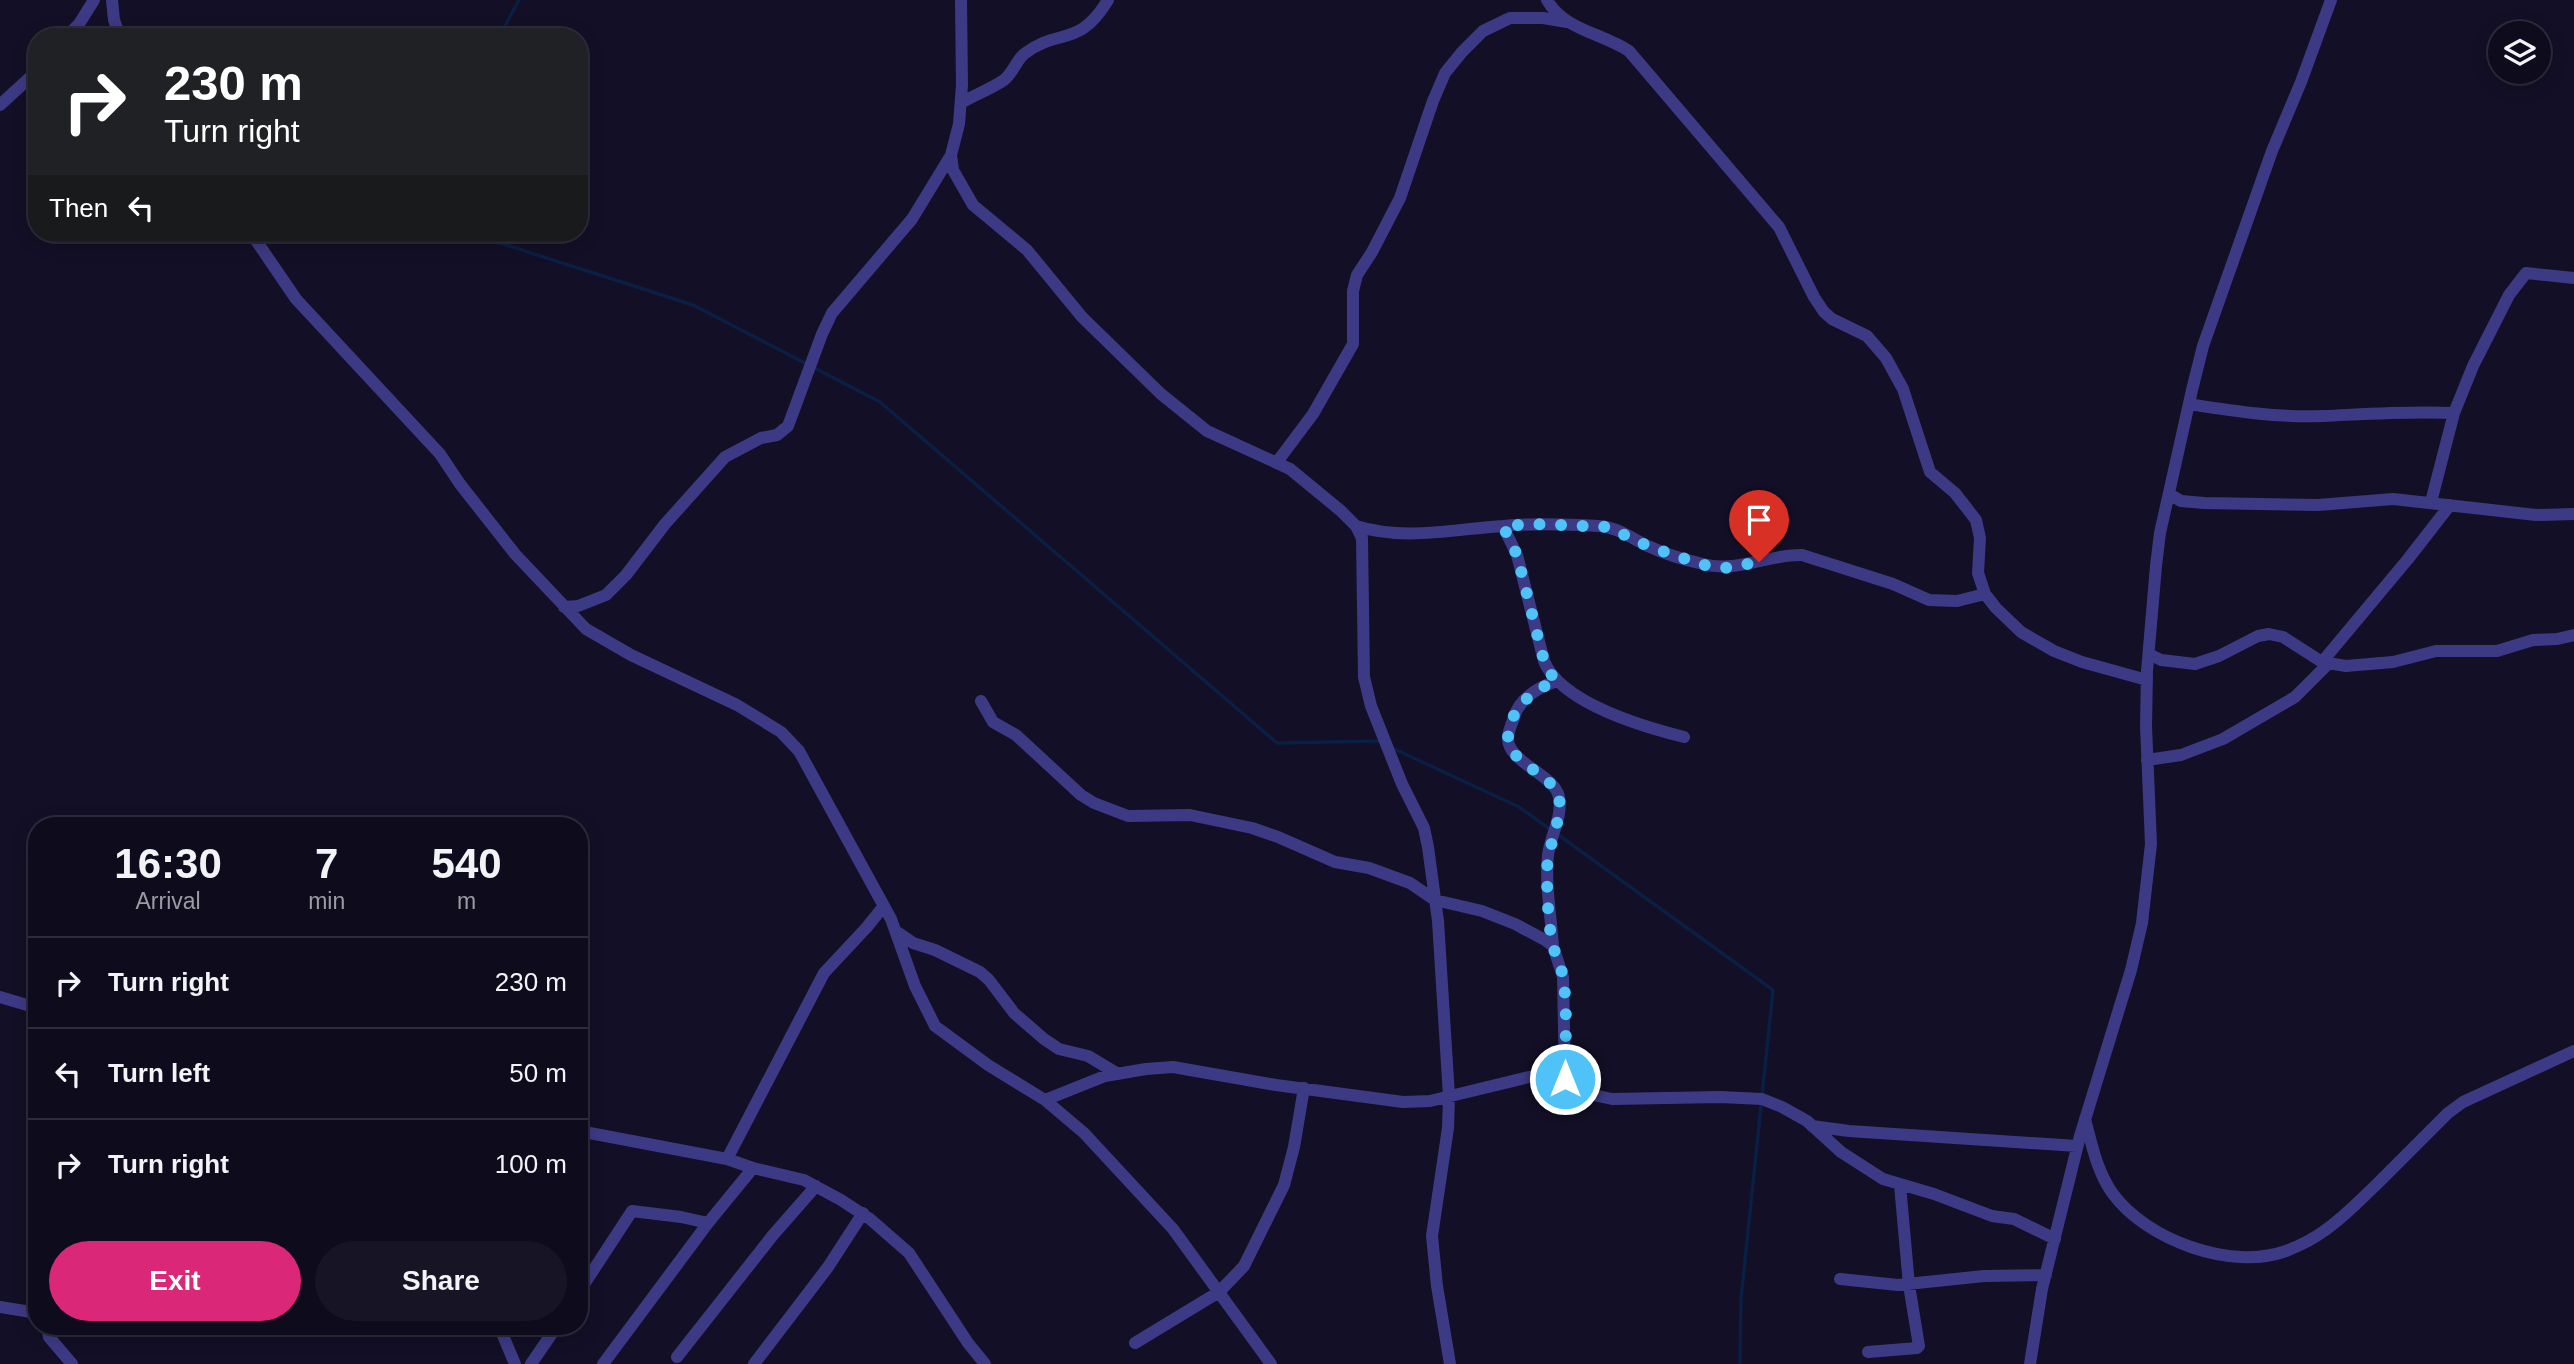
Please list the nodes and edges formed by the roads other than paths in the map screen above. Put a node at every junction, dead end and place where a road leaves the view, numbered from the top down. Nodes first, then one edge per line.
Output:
1 (94, 0) edge
2 (113, 0) edge
3 (961, 0) edge
4 (1108, 0) edge
5 (1547, 0) edge
6 (2331, 0) edge
7 (1567, 22) junction
8 (73, 28) edge
9 (117, 28) edge
10 (28, 79) edge
11 (961, 103) junction
12 (0, 105) edge
13 (951, 155) junction
14 (257, 242) edge
15 (2574, 278) edge
16 (2189, 404) junction
17 (2454, 413) junction
18 (1277, 463) junction
19 (2169, 494) junction
20 (2431, 502) junction
21 (2450, 505) junction
22 (2574, 514) edge
23 (1356, 526) junction
24 (1503, 526) junction
25 (1985, 594) junction
26 (564, 607) junction
27 (2574, 635) edge
28 (2149, 653) junction
29 (2325, 663) junction
30 (2147, 680) junction
31 (1557, 681) junction
32 (981, 701) dead end
33 (1684, 737) dead end
34 (2147, 760) junction
35 (1436, 900) junction
36 (883, 907) junction
37 (897, 932) junction
38 (1553, 946) junction
39 (0, 997) edge
40 (28, 1005) edge
41 (2574, 1051) edge
42 (1118, 1074) junction
43 (1565, 1079) junction
44 (1304, 1088) junction
45 (1449, 1096) junction
46 (1045, 1100) junction
47 (2085, 1119) junction
48 (1812, 1126) junction
49 (588, 1133) edge
50 (2077, 1146) junction
51 (727, 1158) junction
52 (753, 1168) junction
53 (1900, 1185) junction
54 (816, 1186) junction
55 (863, 1213) junction
56 (708, 1223) junction
57 (2055, 1239) junction
58 (2046, 1275) junction
59 (588, 1278) edge
60 (1840, 1279) dead end
61 (1909, 1285) junction
62 (1219, 1292) junction
63 (0, 1307) edge
64 (28, 1311) edge
65 (49, 1335) edge
66 (503, 1335) edge
67 (550, 1335) edge
68 (1135, 1343) dead end
69 (1868, 1352) dead end
70 (677, 1357) dead end
71 (72, 1364) edge
72 (515, 1364) edge
73 (531, 1364) edge
74 (603, 1364) edge
75 (754, 1364) edge
76 (985, 1364) edge
77 (1271, 1364) edge
78 (1450, 1364) edge
79 (2030, 1364) edge

1 - 8 street
2 - 9 street
3 - 11 street
4 - 11 street
5 - 7 street
6 - 16 street
7 - 18 street
7 - 25 street
10 - 12 street
11 - 13 street
13 - 18 street
13 - 26 street
14 - 26 street
15 - 17 street
16 - 17 street
16 - 19 street
17 - 20 street
18 - 23 street
19 - 20 street
19 - 28 street
20 - 21 street
21 - 22 street
21 - 29 street
23 - 24 street
23 - 35 street
24 - 25 street
24 - 31 street
25 - 30 street
26 - 36 street
27 - 29 street
28 - 29 street
28 - 30 street
29 - 34 street
30 - 34 street
31 - 33 street
31 - 38 street
32 - 35 street
34 - 47 street
35 - 38 street
35 - 45 street
36 - 37 street
36 - 51 street
37 - 42 street
37 - 46 street
38 - 43 street
39 - 40 street
41 - 47 street
42 - 44 street
42 - 46 street
43 - 45 street
43 - 48 street
44 - 45 street
44 - 62 street
45 - 78 street
46 - 62 street
47 - 50 street
48 - 50 street
48 - 53 street
49 - 51 street
50 - 57 street
51 - 52 street
52 - 54 street
52 - 56 street
53 - 57 street
53 - 61 street
54 - 55 street
54 - 70 street
55 - 75 street
55 - 76 street
56 - 59 street
56 - 74 street
57 - 58 street
58 - 61 street
58 - 79 street
60 - 61 street
61 - 69 street
62 - 68 street
62 - 77 street
63 - 64 street
65 - 71 street
66 - 72 street
67 - 73 street

